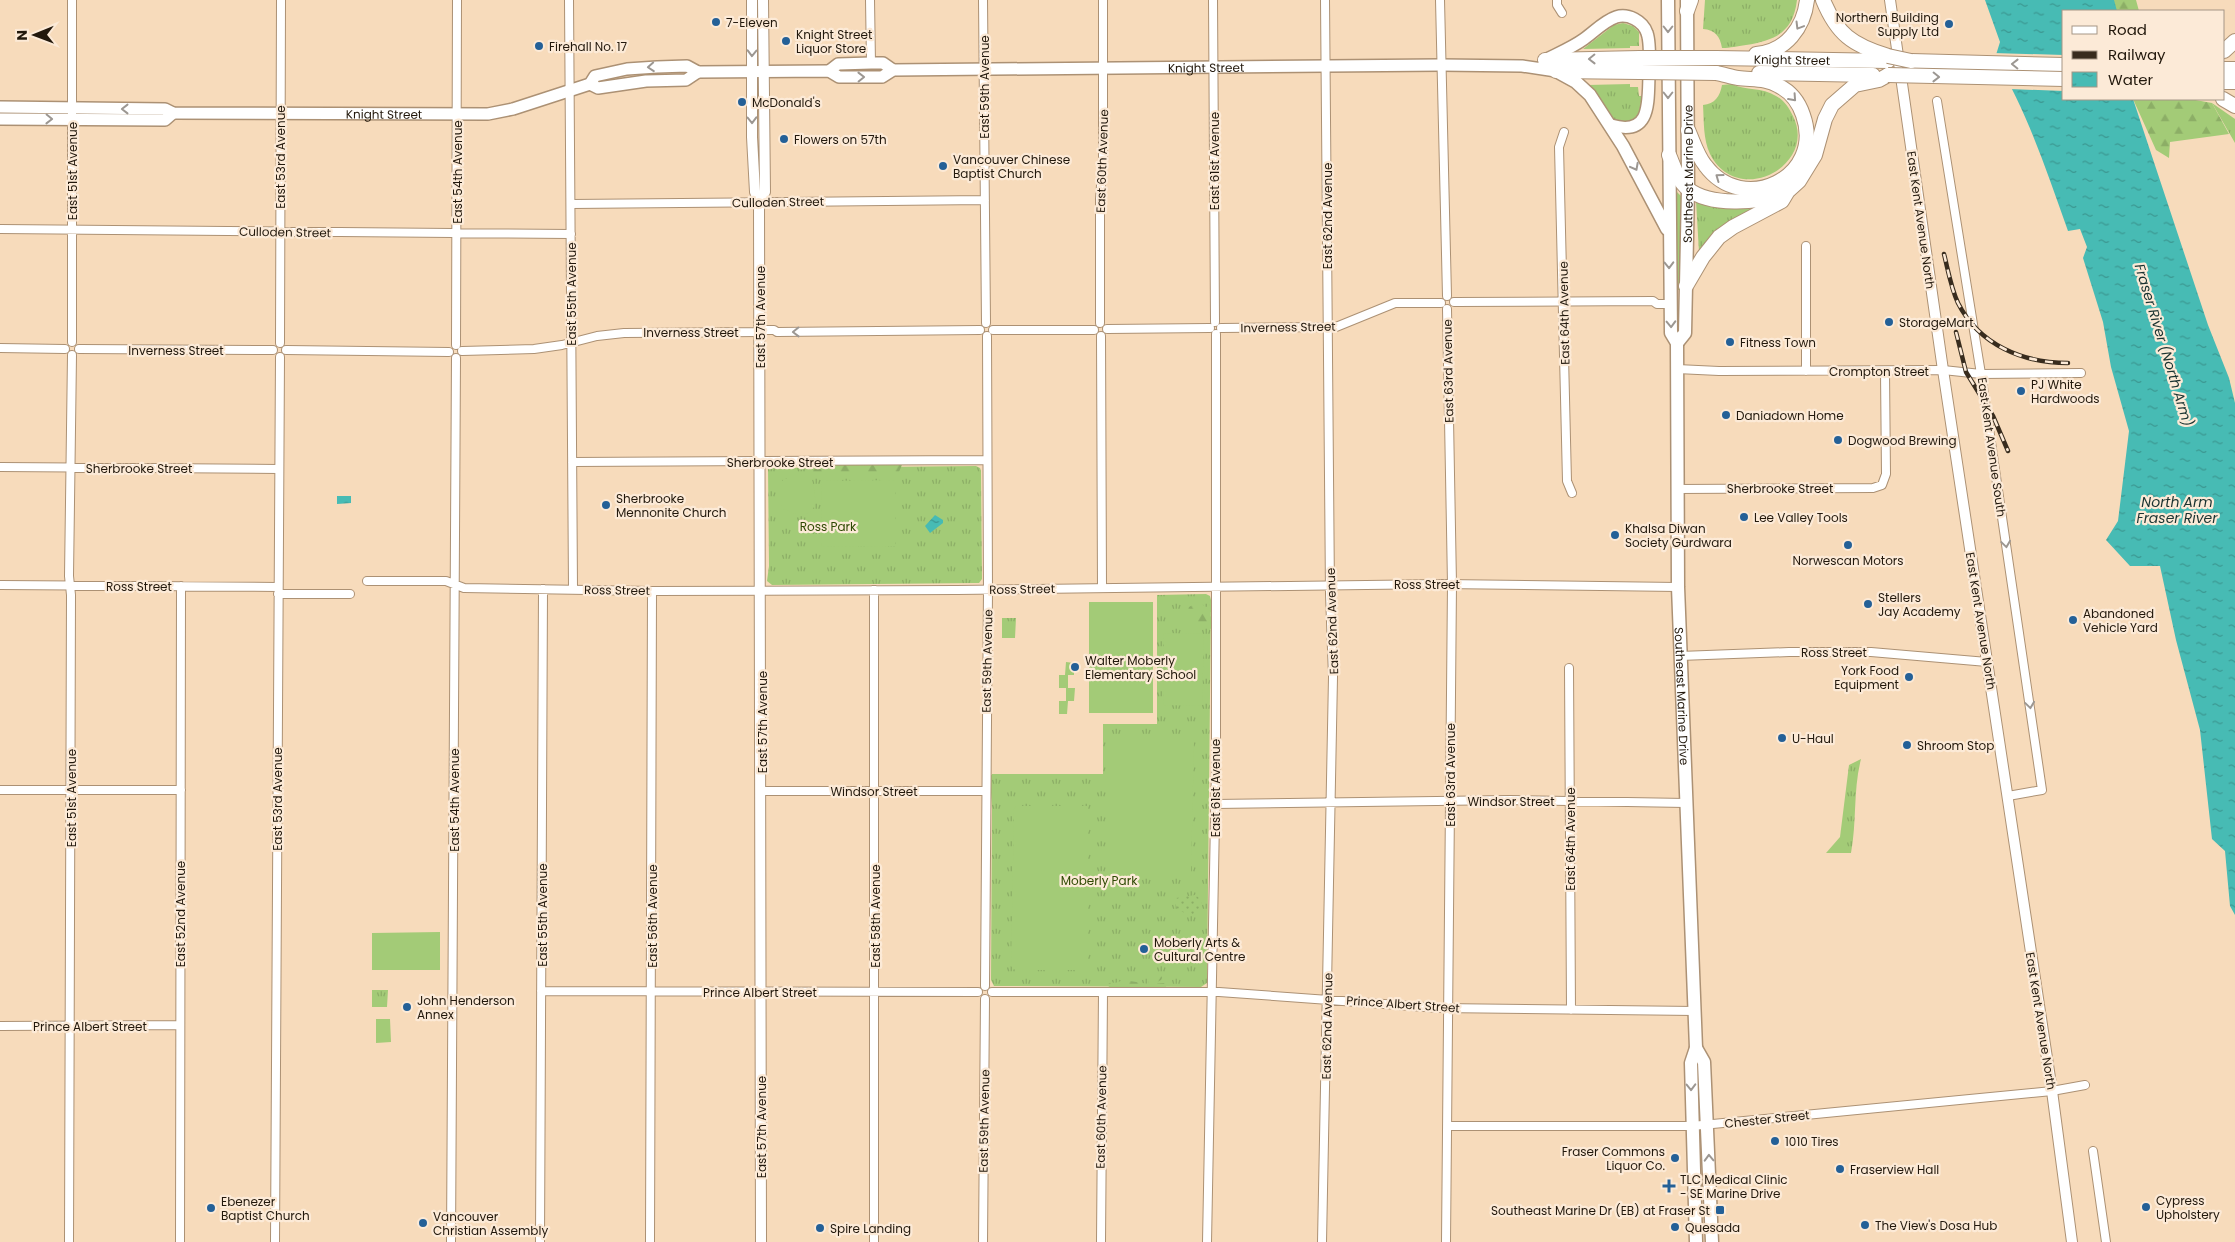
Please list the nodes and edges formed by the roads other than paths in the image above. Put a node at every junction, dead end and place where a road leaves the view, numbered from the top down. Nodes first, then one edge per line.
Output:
1 (72, 0) edge
2 (281, 0) edge
3 (457, 0) edge
4 (569, 0) edge
5 (752, 0) edge
6 (763, 0) edge
7 (870, 0) edge
8 (983, 0) edge
9 (1103, 0) edge
10 (1213, 0) edge
11 (1325, 0) edge
12 (1440, 0) edge
13 (1557, 0) edge
14 (1668, 0) edge
15 (1808, 0) edge
16 (1823, 0) edge
17 (1890, 0) edge
18 (1688, 4) edge
19 (1562, 13) dead end
20 (2235, 41) edge
21 (2225, 50) edge
22 (1716, 58) junction
23 (1545, 60) junction
24 (871, 63) junction
25 (1888, 64) junction
26 (1441, 65) junction
27 (2062, 65) edge
28 (1522, 66) junction
29 (1326, 67) junction
30 (1214, 68) junction
31 (1103, 69) junction
32 (893, 70) junction
33 (984, 70) junction
34 (829, 71) junction
35 (1556, 71) junction
36 (758, 72) junction
37 (1716, 73) junction
38 (2062, 79) edge
39 (570, 90) junction
40 (1937, 101) dead end
41 (0, 107) edge
42 (72, 114) junction
43 (280, 114) junction
44 (458, 116) junction
45 (0, 119) edge
46 (1611, 125) junction
47 (1688, 130) junction
48 (1564, 132) dead end
49 (1668, 154) junction
50 (1688, 189) junction
51 (1788, 191) junction
52 (985, 200) junction
53 (760, 202) junction
54 (571, 204) junction
55 (0, 229) edge
56 (72, 230) junction
57 (280, 232) junction
58 (1669, 232) junction
59 (457, 234) junction
60 (571, 234) junction
61 (1806, 246) dead end
62 (1686, 286) junction
63 (1447, 296) junction
64 (1670, 301) junction
65 (1441, 302) junction
66 (1454, 302) junction
67 (1564, 303) junction
68 (1447, 309) junction
69 (986, 323) junction
70 (1100, 323) junction
71 (1328, 327) junction
72 (1216, 328) junction
73 (980, 330) junction
74 (993, 330) junction
75 (1094, 330) junction
76 (1107, 330) junction
77 (760, 332) junction
78 (987, 336) junction
79 (1101, 336) junction
80 (72, 342) junction
81 (572, 343) junction
82 (1677, 343) junction
83 (280, 344) junction
84 (456, 345) junction
85 (0, 348) edge
86 (66, 349) junction
87 (79, 349) junction
88 (273, 350) junction
89 (286, 350) junction
90 (449, 352) junction
91 (462, 352) junction
92 (72, 355) junction
93 (280, 357) junction
94 (456, 358) junction
95 (1677, 369) junction
96 (1943, 370) junction
97 (1806, 371) junction
98 (1885, 372) junction
99 (2081, 373) dead end
100 (1981, 374) junction
101 (987, 460) junction
102 (572, 462) junction
103 (761, 462) junction
104 (0, 467) edge
105 (70, 467) junction
106 (279, 469) junction
107 (1677, 489) junction
108 (1572, 493) dead end
109 (367, 581) dead end
110 (1330, 584) junction
111 (1452, 584) junction
112 (0, 585) edge
113 (455, 585) junction
114 (70, 586) junction
115 (181, 586) junction
116 (1216, 587) junction
117 (1678, 587) junction
118 (1102, 588) junction
119 (543, 589) junction
120 (573, 589) junction
121 (278, 590) junction
122 (761, 590) junction
123 (874, 590) junction
124 (988, 590) junction
125 (652, 591) junction
126 (350, 594) dead end
127 (1680, 656) junction
128 (1987, 662) junction
129 (1569, 668) dead end
130 (0, 790) edge
131 (71, 790) junction
132 (180, 790) junction
133 (985, 790) junction
134 (762, 791) junction
135 (875, 791) junction
136 (2008, 796) junction
137 (1450, 801) junction
138 (1570, 801) junction
139 (1330, 802) junction
140 (1686, 803) junction
141 (1215, 804) junction
142 (985, 986) junction
143 (541, 991) junction
144 (652, 992) junction
145 (761, 992) junction
146 (875, 992) junction
147 (978, 992) junction
148 (992, 992) junction
149 (1103, 992) junction
150 (1212, 992) junction
151 (985, 999) junction
152 (1327, 999) junction
153 (1448, 1008) junction
154 (1571, 1010) junction
155 (1695, 1011) junction
156 (180, 1025) junction
157 (0, 1026) edge
158 (70, 1026) junction
159 (1696, 1048) junction
160 (2085, 1085) dead end
161 (2052, 1091) junction
162 (1447, 1126) junction
163 (1692, 1126) junction
164 (1708, 1126) junction
165 (2093, 1151) dead end
166 (69, 1242) edge
167 (180, 1242) edge
168 (275, 1242) edge
169 (450, 1242) edge
170 (540, 1242) edge
171 (650, 1242) edge
172 (761, 1242) edge
173 (874, 1242) edge
174 (983, 1242) edge
175 (1101, 1242) edge
176 (1207, 1242) edge
177 (1322, 1242) edge
178 (1446, 1242) edge
179 (1696, 1242) edge
180 (1712, 1242) edge
181 (2072, 1242) edge
182 (2106, 1242) edge

1 - 42 street, East 51st Avenue
2 - 43 street, East 53rd Avenue
3 - 44 street, East 54th Avenue
4 - 39 street, East 55th Avenue
5 -> 36 street, East 57th Avenue
6 - 36 street, East 57th Avenue
7 - 24 street
8 - 33 street, East 59th Avenue
9 - 31 street, East 60th Avenue
10 - 30 street, East 61st Avenue
11 - 29 street, East 62nd Avenue
12 - 26 street
13 - 19 street
14 -> 49 main road, Southeast Marine Drive
15 -> 22 highway
16 - 25 highway
17 - 96 street, East Kent Avenue North
18 - 47 main road, Southeast Marine Drive
20 - 21 highway
22 -> 23 highway, Knight Street, bridge
22 - 25 highway, Knight Street
23 - 28 main road, Knight Street
23 - 46 main road
24 - 32 main road, Knight Street
24 - 34 main road, Knight Street
27 -> 25 highway, bridge
25 - 37 highway, Knight Street
25 -> 38 highway, Knight Street, bridge
25 - 51 highway
26 - 28 main road, Knight Street
26 - 29 main road, Knight Street
26 - 63 street
28 - 35 main road, Knight Street
29 - 30 main road, Knight Street
29 - 71 street, East 62nd Avenue
30 - 31 main road, Knight Street
30 - 72 street, East 61st Avenue
31 - 33 main road, Knight Street
31 - 70 street, East 60th Avenue
32 - 33 main road, Knight Street
34 -> 32 main road, Knight Street
33 - 52 street, East 59th Avenue
34 - 36 main road, Knight Street
35 - 37 highway, Knight Street, bridge
35 - 46 main road
36 - 39 main road, Knight Street
36 - 53 street, East 57th Avenue
37 -> 47 highway
39 - 44 main road, Knight Street
39 - 54 street, East 55th Avenue
40 - 100 street, East Kent Avenue South
41 - 42 main road, Knight Street
42 - 43 main road, Knight Street
45 -> 42 main road, Knight Street
42 - 56 street, East 51st Avenue
43 - 44 main road, Knight Street
43 - 57 street, East 53rd Avenue
44 - 59 street, East 54th Avenue
46 -> 58 main road
47 - 50 main road, Southeast Marine Drive
48 - 67 street, East 64th Avenue
49 - 50 highway
49 - 58 main road, Southeast Marine Drive
50 - 51 highway
50 - 62 main road, Southeast Marine Drive
51 - 62 highway
52 - 53 street, Culloden Street
52 - 69 street, East 59th Avenue
53 - 54 street, Culloden Street
53 - 77 street, East 57th Avenue
54 - 60 street, East 55th Avenue
55 - 56 street, Culloden Street
56 - 57 street, Culloden Street
56 - 80 street, East 51st Avenue
57 - 59 street, Culloden Street
57 - 83 street, East 53rd Avenue
58 -> 64 main road, Southeast Marine Drive
59 - 60 street, Culloden Street
59 - 84 street, East 54th Avenue
60 - 81 street, East 55th Avenue
61 - 97 street
62 - 82 main road, Southeast Marine Drive
63 - 65 street
63 - 66 street
64 - 67 street
64 -> 82 main road, Southeast Marine Drive
65 - 68 street
65 - 71 street, Inverness Street
66 - 67 street
66 - 68 street
67 - 108 street, East 64th Avenue
68 - 111 street, East 63rd Avenue
69 - 73 street
69 - 74 street
70 - 75 street
70 - 76 street
71 - 72 street, Inverness Street
71 - 110 street, East 62nd Avenue
72 - 76 street, Inverness Street
72 - 116 street, East 61st Avenue
73 -> 77 street, Inverness Street
73 - 78 street
74 - 75 street
74 - 78 street
75 - 79 street
76 - 79 street
77 - 81 street, Inverness Street
77 - 103 street, East 57th Avenue
78 - 101 street, East 59th Avenue
79 - 118 street
80 - 86 street
80 - 87 street
81 - 91 street, Inverness Street
81 - 102 street, East 55th Avenue
82 - 95 main road, Southeast Marine Drive
83 - 88 street
83 - 89 street
84 - 90 street
84 - 91 street
85 - 86 street
86 - 92 street
87 - 88 street, Inverness Street
87 - 92 street
88 - 93 street
89 - 90 street
89 - 93 street
90 - 94 street
91 - 94 street
92 - 105 street, East 51st Avenue
93 - 106 street, East 53rd Avenue
94 - 113 street, East 54th Avenue
95 - 97 street, Crompton Street
95 - 107 main road, Southeast Marine Drive
96 - 98 street, Crompton Street
96 - 100 street, Crompton Street
96 - 128 street, East Kent Avenue North
97 - 98 street, Crompton Street
98 - 107 street, Sherbrooke Street
99 - 100 street, Crompton Street
100 -> 136 street, East Kent Avenue South
101 - 103 street, Sherbrooke Street
101 - 124 street, East 59th Avenue
102 - 103 street, Sherbrooke Street
102 - 120 street, East 55th Avenue
103 - 122 street, East 57th Avenue
104 - 105 street, Sherbrooke Street
105 - 106 street, Sherbrooke Street
105 - 114 street, East 51st Avenue
106 - 121 street, East 53rd Avenue
107 - 117 main road, Southeast Marine Drive
109 - 113 street, Ross Street
110 - 111 street, Ross Street
110 - 116 street, Ross Street
110 - 139 street, East 62nd Avenue
111 - 117 street, Ross Street
111 - 137 street, East 63rd Avenue
112 - 114 street, Ross Street
113 - 119 street, Ross Street
113 - 169 street, East 54th Avenue
114 - 115 street, Ross Street
114 - 131 street, East 51st Avenue
115 - 121 street, Ross Street
115 - 132 street, East 52nd Avenue
116 - 118 street, Ross Street
116 - 141 street, East 61st Avenue
117 - 127 main road, Southeast Marine Drive
118 - 124 street, Ross Street
119 - 120 street, Ross Street
119 - 143 street, East 55th Avenue
120 - 125 street, Ross Street
121 - 126 street, Ross Street
121 - 168 street, East 53rd Avenue
122 - 123 street, Ross Street
122 - 125 street, Ross Street
122 - 134 street, East 57th Avenue
123 - 124 street, Ross Street
123 - 135 street, East 58th Avenue
124 - 133 street, East 59th Avenue
125 - 144 street, East 56th Avenue
127 - 128 street, Ross Street
127 - 140 main road, Southeast Marine Drive
128 - 136 street, East Kent Avenue North
129 - 138 street, East 64th Avenue
130 - 131 street
131 - 132 street
131 - 158 street, East 51st Avenue
132 - 156 street, East 52nd Avenue
133 - 135 street, Windsor Street
133 - 142 street, East 59th Avenue
134 - 135 street, Windsor Street
134 - 145 street, East 57th Avenue
135 - 146 street, East 58th Avenue
136 - 161 street, East Kent Avenue North
137 - 138 street, Windsor Street
137 - 139 street, Windsor Street
137 - 153 street, East 63rd Avenue
138 - 140 street, Windsor Street
138 - 154 street, East 64th Avenue
139 - 141 street, Windsor Street
139 - 152 street, East 62nd Avenue
140 - 155 main road, Southeast Marine Drive
141 - 150 street, East 61st Avenue
142 - 147 street
142 - 148 street
143 - 144 street, Prince Albert Street
143 - 170 street, East 55th Avenue
144 - 145 street, Prince Albert Street
144 - 171 street, East 56th Avenue
145 - 146 street, Prince Albert Street
145 - 172 street, East 57th Avenue
146 - 147 street, Prince Albert Street
146 - 173 street, East 58th Avenue
147 - 151 street
148 - 149 street, Prince Albert Street
148 - 151 street
149 - 150 street, Prince Albert Street
149 - 175 street, East 60th Avenue
150 - 152 street, Prince Albert Street
150 - 176 street, East 61st Avenue
151 - 174 street, East 59th Avenue
152 - 153 street, Prince Albert Street
152 - 177 street, East 62nd Avenue
153 - 154 street, Prince Albert Street
153 - 162 street, East 63rd Avenue
154 - 155 street, Prince Albert Street
155 - 159 main road, Southeast Marine Drive
156 - 158 street, Prince Albert Street
156 - 167 street, East 52nd Avenue
157 - 158 street, Prince Albert Street
158 - 166 street, East 51st Avenue
159 -> 163 main road, Southeast Marine Drive
159 - 164 main road, Southeast Marine Drive
160 - 161 street, Chester Street
161 - 164 street, Chester Street
161 - 181 street, East Kent Avenue North
162 - 163 street, Chester Street
162 - 178 street, East 63rd Avenue
163 - 164 street, Chester Street
163 - 179 main road, Southeast Marine Drive
180 -> 164 main road, Southeast Marine Drive
165 - 182 street

